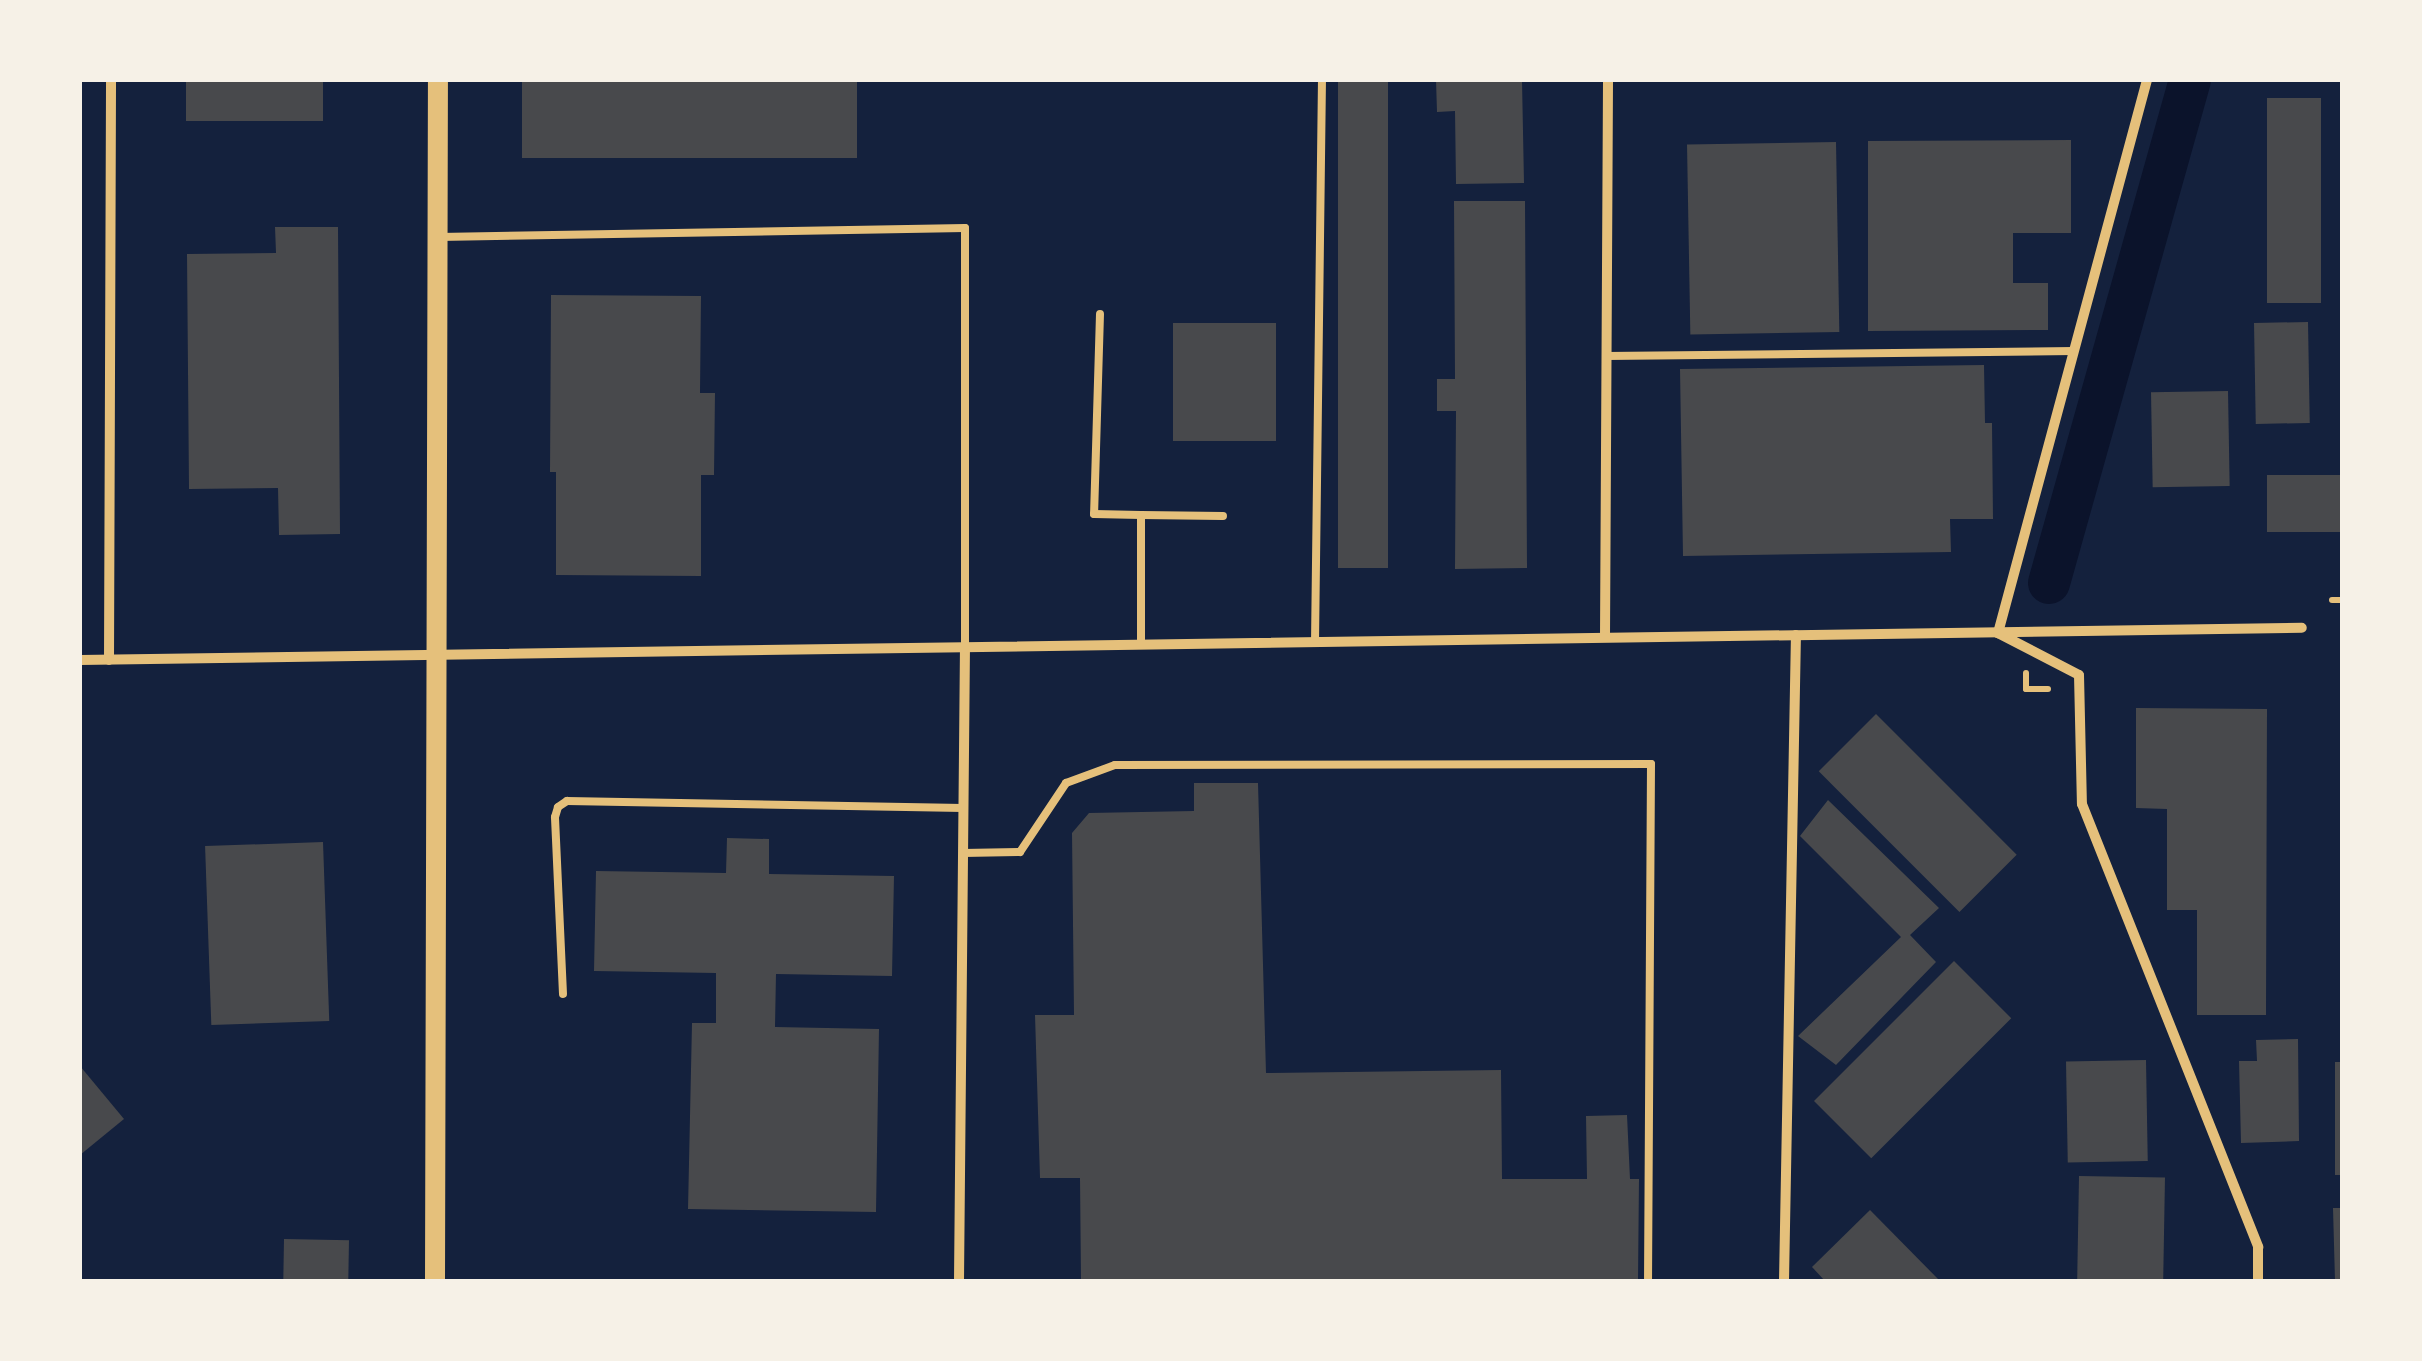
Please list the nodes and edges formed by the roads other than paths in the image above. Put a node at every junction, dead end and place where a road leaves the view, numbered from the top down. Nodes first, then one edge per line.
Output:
1 (112, 80) edge
2 (438, 80) edge
3 (1322, 80) edge
4 (1608, 80) edge
5 (2147, 80) edge
6 (436, 237) junction
7 (1100, 314) dead end
8 (2074, 351) junction
9 (1606, 356) junction
10 (1140, 516) junction
11 (1223, 516) dead end
12 (2302, 628) dead end
13 (1998, 633) junction
14 (1796, 635) junction
15 (1604, 637) junction
16 (1315, 643) junction
17 (1141, 645) junction
18 (964, 648) junction
19 (436, 656) junction
20 (80, 660) edge
21 (109, 660) junction
22 (964, 808) junction
23 (963, 853) junction
24 (564, 994) dead end
25 (434, 1281) edge
26 (959, 1281) edge
27 (1648, 1281) edge
28 (1784, 1281) edge
29 (2258, 1281) edge

1 - 21 street
2 - 6 main road
3 - 16 lane
4 - 9 street
5 - 8 street
6 - 18 lane
6 - 19 main road
7 - 10 lane
8 - 9 lane
8 - 13 street
9 - 15 street
10 - 11 lane
10 - 17 lane
12 - 13 street
13 - 14 street
13 - 29 street
14 - 15 street
14 - 28 street
15 - 16 street
16 - 17 street
17 - 18 street
18 - 19 street
18 - 22 street
19 - 21 street
19 - 25 main road
20 - 21 street
22 - 23 street
22 - 24 lane
23 - 26 street
23 - 27 lane

